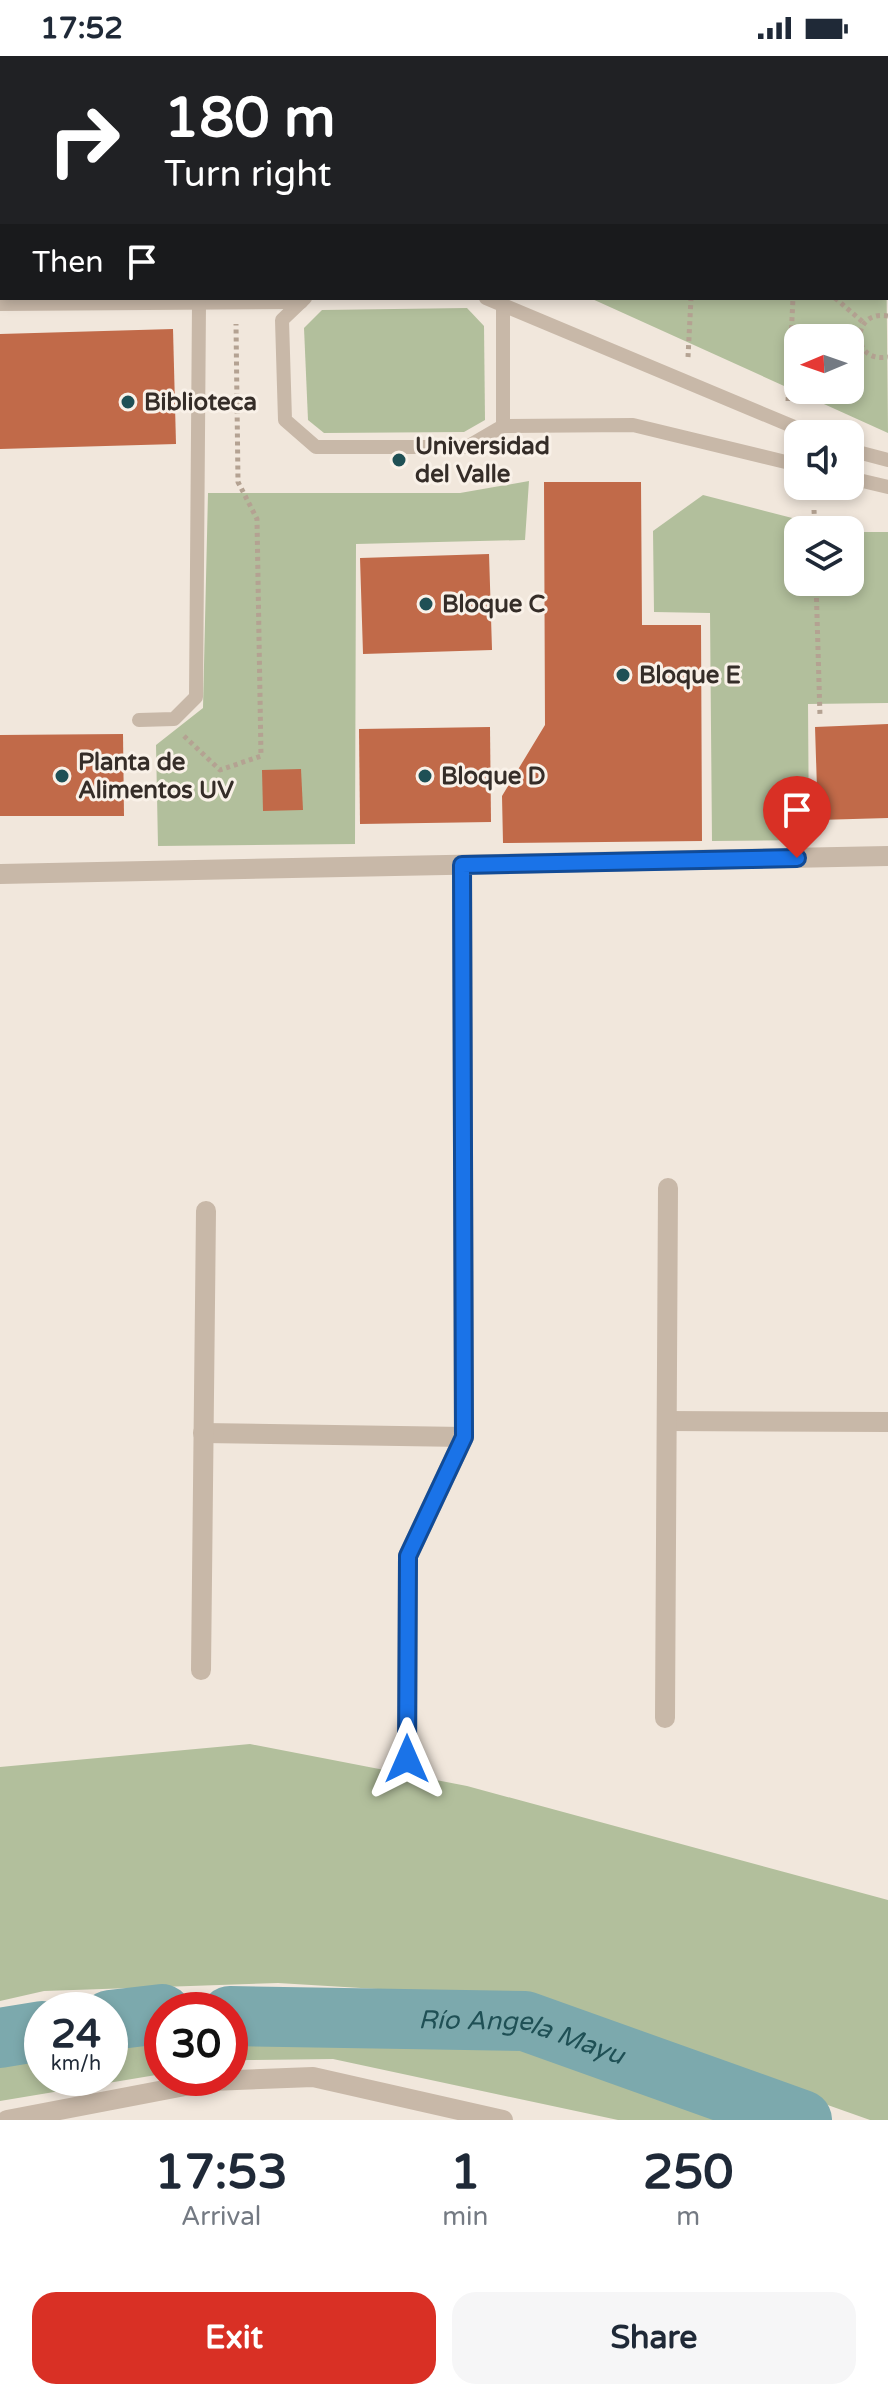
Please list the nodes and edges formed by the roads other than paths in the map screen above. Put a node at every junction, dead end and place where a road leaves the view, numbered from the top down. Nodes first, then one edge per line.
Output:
1 (303, 300) edge
2 (490, 300) edge
3 (199, 303) junction
4 (0, 304) edge
5 (503, 306) junction
6 (784, 423) edge
7 (503, 426) junction
8 (864, 454) edge
9 (888, 460) edge
10 (784, 462) edge
11 (864, 481) edge
12 (888, 487) edge
13 (139, 720) dead end
14 (888, 856) edge
15 (462, 865) junction
16 (0, 874) edge
17 (668, 1188) dead end
18 (206, 1211) dead end
19 (667, 1421) junction
20 (888, 1422) edge
21 (203, 1433) junction
22 (464, 1437) junction
23 (201, 1670) dead end
24 (665, 1718) dead end
25 (407, 1759) dead end
26 (7, 2120) edge
27 (503, 2120) edge

1 - 3 lane
1 - 7 lane
2 - 5 lane
3 - 4 lane
3 - 13 lane
5 - 6 lane
5 - 7 lane
7 - 10 lane
8 - 9 lane
11 - 12 lane
14 - 15 street
15 - 16 street
15 - 22 street
17 - 19 street
18 - 21 street
19 - 20 street
19 - 24 street
21 - 22 street
21 - 23 street
22 - 25 street
26 - 27 street

